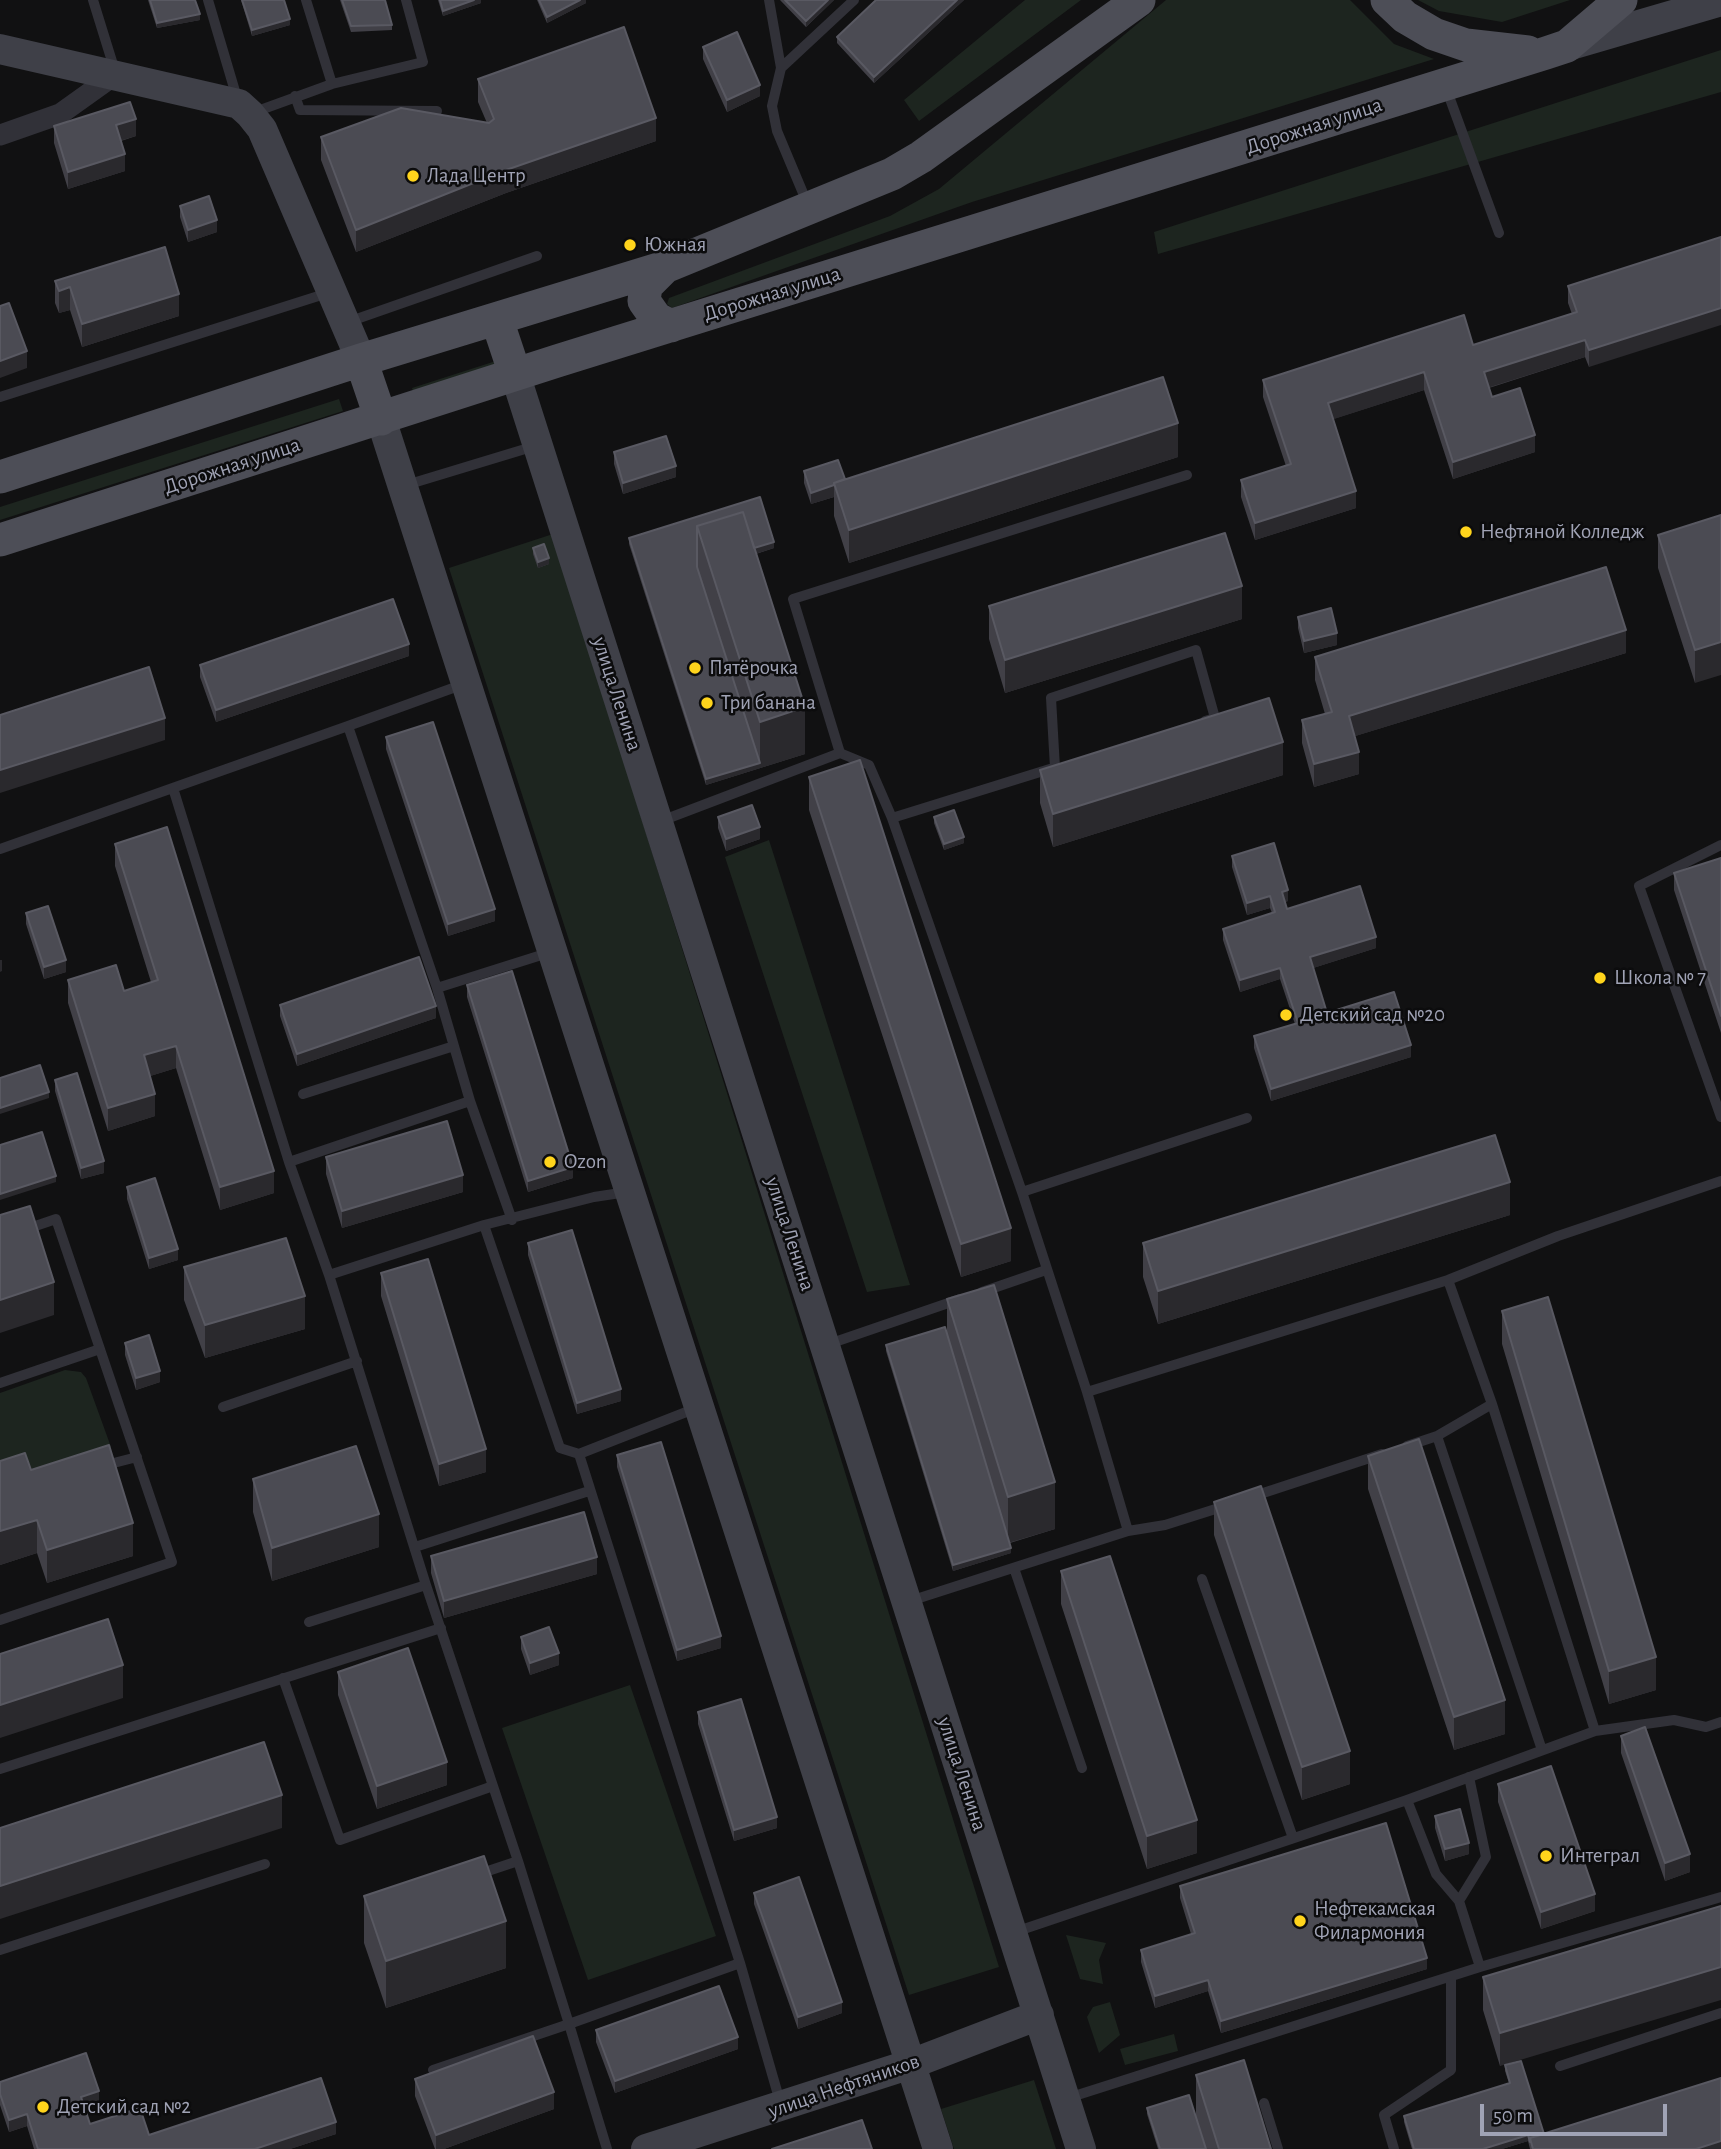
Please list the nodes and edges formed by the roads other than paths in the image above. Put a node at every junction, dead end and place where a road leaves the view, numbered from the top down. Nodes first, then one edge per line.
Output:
1 (93, 0) edge
2 (208, 0) edge
3 (306, 0) edge
4 (406, 0) edge
5 (768, 0) edge
6 (853, 0) edge
7 (1139, 0) edge
8 (1387, 0) edge
9 (1621, 0) edge
10 (1721, 1) edge
11 (0, 49) edge
12 (1556, 49) junction
13 (782, 68) junction
14 (116, 74) junction
15 (332, 84) junction
16 (1445, 85) junction
17 (295, 96) junction
18 (245, 109) junction
19 (437, 111) edge
20 (0, 135) edge
21 (809, 208) junction
22 (1499, 233) dead end
23 (537, 256) dead end
24 (665, 267) junction
25 (334, 291) junction
26 (498, 320) junction
27 (347, 322) junction
28 (671, 326) junction
29 (361, 360) junction
30 (515, 374) junction
31 (0, 397) edge
32 (381, 419) junction
33 (538, 445) junction
34 (1187, 475) dead end
35 (0, 477) edge
36 (402, 486) junction
37 (0, 540) edge
38 (466, 683) junction
39 (1191, 725) edge
40 (348, 726) junction
41 (840, 753) junction
42 (1067, 764) edge
43 (1055, 768) junction
44 (173, 788) junction
45 (892, 818) junction
46 (658, 822) junction
47 (1721, 845) edge
48 (0, 849) edge
49 (552, 951) junction
50 (437, 988) junction
51 (454, 1046) junction
52 (303, 1094) dead end
53 (470, 1101) junction
54 (1721, 1117) edge
55 (1247, 1118) dead end
56 (289, 1162) junction
57 (1721, 1181) edge
58 (630, 1192) junction
59 (1022, 1192) junction
60 (512, 1220) junction
61 (484, 1225) junction
62 (0, 1238) edge
63 (1046, 1270) junction
64 (329, 1275) junction
65 (1448, 1280) junction
66 (825, 1345) junction
67 (100, 1349) junction
68 (357, 1361) junction
69 (0, 1382) edge
70 (1087, 1392) junction
71 (1492, 1404) junction
72 (223, 1407) dead end
73 (699, 1407) junction
74 (1437, 1436) junction
75 (579, 1454) junction
76 (137, 1457) junction
77 (87, 1469) edge
78 (589, 1491) junction
79 (1128, 1531) junction
80 (415, 1547) junction
81 (1014, 1568) junction
82 (1202, 1579) dead end
83 (426, 1585) junction
84 (907, 1602) junction
85 (0, 1620) edge
86 (309, 1622) dead end
87 (440, 1628) junction
88 (283, 1678) junction
89 (1721, 1722) edge
90 (1595, 1731) junction
91 (1542, 1750) junction
92 (1082, 1768) dead end
93 (0, 1769) edge
94 (1469, 1777) junction
95 (493, 1786) junction
96 (1407, 1800) junction
97 (1293, 1838) junction
98 (518, 1861) junction
99 (265, 1864) dead end
100 (467, 1878) edge
101 (1721, 1896) edge
102 (1459, 1901) junction
103 (1013, 1933) junction
104 (0, 1950) edge
105 (740, 1963) junction
106 (1480, 1967) junction
107 (1451, 1977) junction
108 (1721, 2013) edge
109 (1039, 2015) junction
110 (569, 2024) junction
111 (911, 2064) junction
112 (1560, 2066) dead end
113 (433, 2070) edge
114 (1065, 2100) junction
115 (1264, 2103) dead end
116 (781, 2108) junction
117 (607, 2149) edge
118 (646, 2149) edge
119 (938, 2149) edge
120 (1080, 2149) edge
121 (1278, 2149) edge
122 (1394, 2149) edge

1 - 14 lane
2 - 18 lane
3 - 15 lane
4 - 15 lane
5 - 13 lane
6 - 13 lane
7 - 21 main road
8 - 12 main road
9 - 12 main road
10 - 12 main road, Дорожная улица
11 - 14 main road
12 - 16 main road, Дорожная улица
13 - 21 lane
14 - 18 main road
14 - 20 street
15 - 17 lane
16 - 22 lane
16 - 28 main road, Дорожная улица
17 - 18 lane
17 - 19 lane
18 - 25 main road
21 - 24 main road
23 - 27 lane
24 - 26 main road
24 - 28 main road
25 - 27 main road
25 - 31 lane
26 - 29 main road
26 - 30 main road, улица Ленина
27 - 29 main road
28 - 30 main road, Дорожная улица
29 - 32 main road
29 - 35 main road
30 - 32 main road, Дорожная улица
30 - 33 main road, улица Ленина
32 - 36 main road
32 - 37 main road, Дорожная улица
33 - 36 lane
33 - 46 main road, улица Ленина
34 - 41 lane
36 - 38 main road
38 - 40 lane
38 - 49 main road
39 - 43 lane
40 - 44 lane
40 - 50 lane
41 - 45 lane
41 - 46 lane
42 - 43 lane
43 - 45 lane
44 - 48 lane
44 - 56 lane
45 - 59 lane
46 - 66 main road, улица Ленина
47 - 54 lane
49 - 50 lane
49 - 58 main road
50 - 51 lane
51 - 52 lane
51 - 53 lane
53 - 56 lane
53 - 60 lane
55 - 59 lane
56 - 64 lane
57 - 65 lane
58 - 60 lane
58 - 73 main road
59 - 63 lane
60 - 61 lane
61 - 64 lane
61 - 75 lane
62 - 67 lane
63 - 66 lane
63 - 70 lane
64 - 68 lane
65 - 70 lane
65 - 71 lane
66 - 84 main road, улица Ленина
67 - 69 lane
67 - 76 lane
68 - 72 lane
68 - 80 lane
70 - 79 lane
71 - 74 lane
71 - 90 lane
73 - 75 lane
73 - 111 main road
74 - 79 lane
74 - 91 lane
75 - 78 lane
76 - 77 lane
76 - 85 lane
78 - 80 lane
78 - 105 lane
79 - 81 lane
80 - 83 lane
81 - 84 lane
81 - 92 lane
82 - 97 lane
83 - 86 lane
83 - 87 lane
84 - 103 main road, улица Ленина
87 - 88 lane
87 - 95 lane
88 - 93 lane
88 - 95 lane
89 - 90 lane
90 - 91 lane
91 - 94 lane
94 - 96 lane
94 - 102 lane
95 - 98 lane
96 - 97 lane
96 - 102 lane
97 - 103 lane
98 - 100 lane
98 - 110 lane
99 - 104 lane
101 - 106 lane
102 - 106 lane
103 - 109 main road, улица Ленина
105 - 110 lane
105 - 116 lane
106 - 107 lane
107 - 114 lane
107 - 122 lane
108 - 112 lane
109 - 111 main road, улица Нефтяников
109 - 114 main road, улица Ленина
110 - 113 lane
110 - 117 lane
111 - 116 main road, улица Нефтяников
111 - 119 main road
114 - 120 main road, улица Ленина
115 - 121 lane
116 - 118 main road, улица Нефтяников

